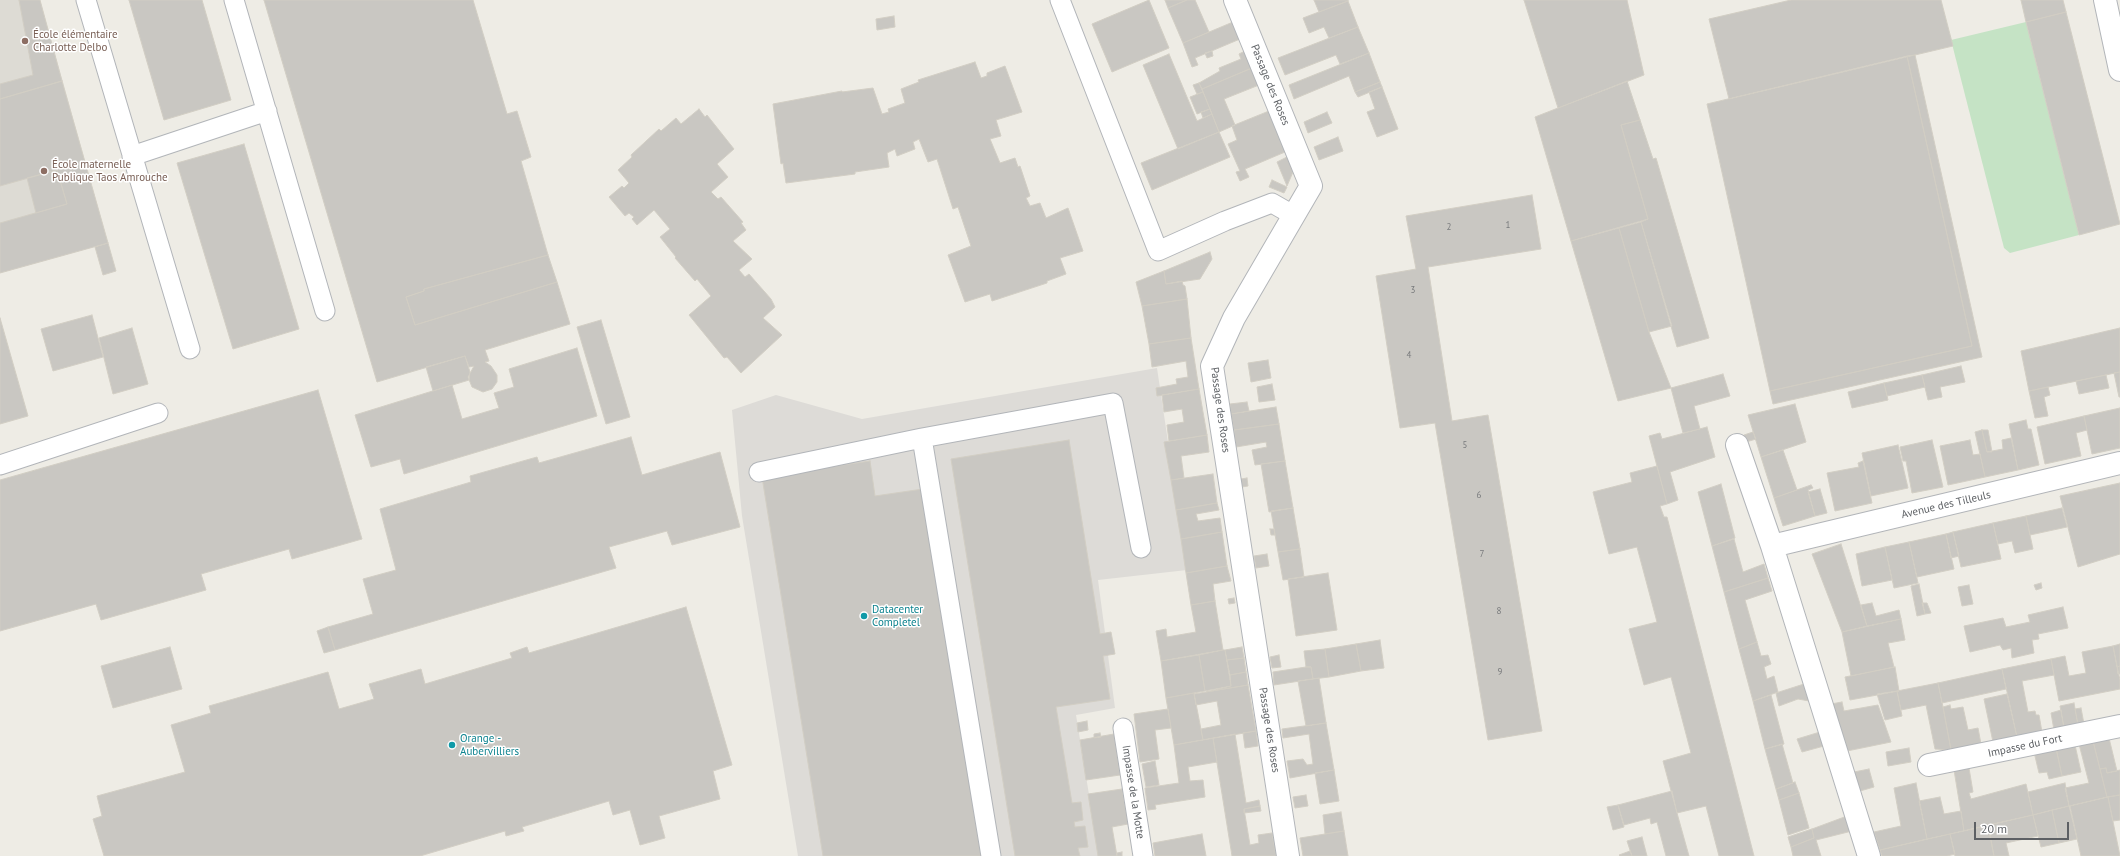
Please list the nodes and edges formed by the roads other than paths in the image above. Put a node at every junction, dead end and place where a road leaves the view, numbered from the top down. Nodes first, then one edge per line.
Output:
1 (86, 0) edge
2 (234, 0) edge
3 (1060, 0) edge
4 (1235, 0) edge
5 (2104, 0) edge
6 (2120, 70) edge
7 (267, 111) junction
8 (132, 156) junction
9 (1294, 215) junction
10 (325, 311) dead end
11 (190, 349) dead end
12 (158, 413) dead end
13 (922, 438) junction
14 (1737, 445) dead end
15 (2120, 463) edge
16 (0, 465) edge
17 (759, 472) dead end
18 (1772, 546) junction
19 (1141, 548) dead end
20 (2120, 726) edge
21 (1123, 728) dead end
22 (1929, 765) dead end
23 (991, 856) edge
24 (1143, 856) edge
25 (1288, 856) edge
26 (1869, 856) edge

1 - 8 lane
2 - 7 lane
3 - 9 lane
4 - 9 street, Passage des Roses
5 - 6 street
7 - 8 lane
7 - 10 lane
8 - 11 lane
9 - 25 street, Passage des Roses
12 - 16 lane
13 - 17 lane
13 - 19 lane
13 - 23 lane
14 - 18 street
15 - 18 street, Avenue des Tilleuls
18 - 26 street
20 - 22 street, Impasse du Fort
21 - 24 lane, Impasse de la Motte

